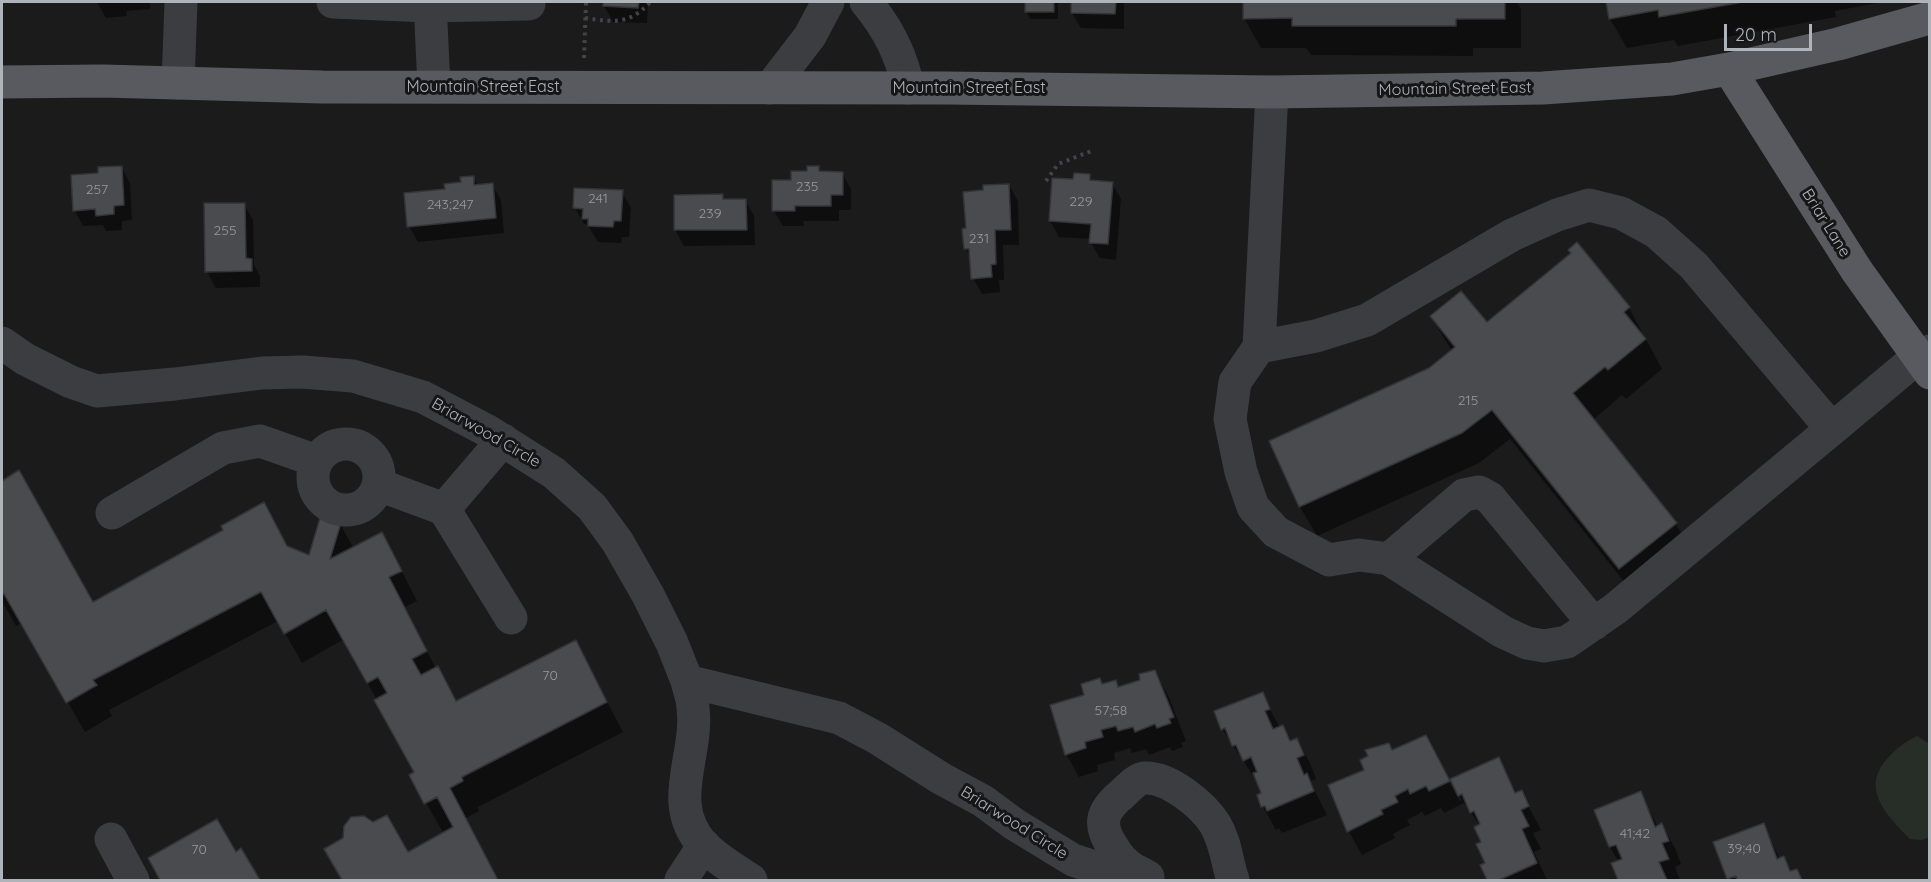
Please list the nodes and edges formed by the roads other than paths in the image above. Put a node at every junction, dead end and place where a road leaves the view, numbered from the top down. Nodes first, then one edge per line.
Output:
1 (181, 2) edge
2 (333, 2) edge
3 (828, 2) edge
4 (866, 2) edge
5 (429, 4) edge
6 (529, 4) dead end
7 (1929, 18) edge
8 (1729, 69) junction
9 (2, 82) edge
10 (178, 83) junction
11 (434, 87) junction
12 (770, 88) junction
13 (908, 88) junction
14 (1272, 92) junction
15 (2, 343) edge
16 (1259, 347) junction
17 (1926, 361) edge
18 (1832, 429) junction
19 (503, 441) junction
20 (317, 461) junction
21 (379, 485) junction
22 (444, 509) junction
23 (112, 513) dead end
24 (1389, 559) junction
25 (510, 618) dead end
26 (1594, 624) junction
27 (687, 681) junction
28 (111, 838) dead end
29 (704, 845) junction
30 (1152, 879) edge
31 (133, 880) edge
32 (681, 880) edge
33 (751, 880) edge
34 (1233, 880) edge

1 - 10 street
2 - 5 street
3 - 12 street
4 - 13 street
5 - 6 street
5 - 11 street
7 - 8 main road, Mountain Street East
8 - 14 main road, Mountain Street East
8 - 17 main road, Briar Lane
9 - 10 main road, Mountain Street East
10 - 11 main road, Mountain Street East
11 - 12 main road, Mountain Street East
12 - 13 main road, Mountain Street East
13 - 14 main road, Mountain Street East
14 - 16 street
15 - 19 street, Briarwood Circle
16 - 18 street
16 - 24 street
17 - 18 street
18 - 26 street
19 - 22 street
19 - 27 street, Briarwood Circle
20 - 21 street
20 - 21 street
20 - 23 street
21 - 22 street
22 - 25 street
24 - 26 street
24 - 26 street
27 - 29 street, Briarwood Circle
27 - 30 street, Briarwood Circle
28 - 31 street
29 - 32 street
29 - 33 street, Briarwood Circle
30 - 34 street, Briarwood Circle

